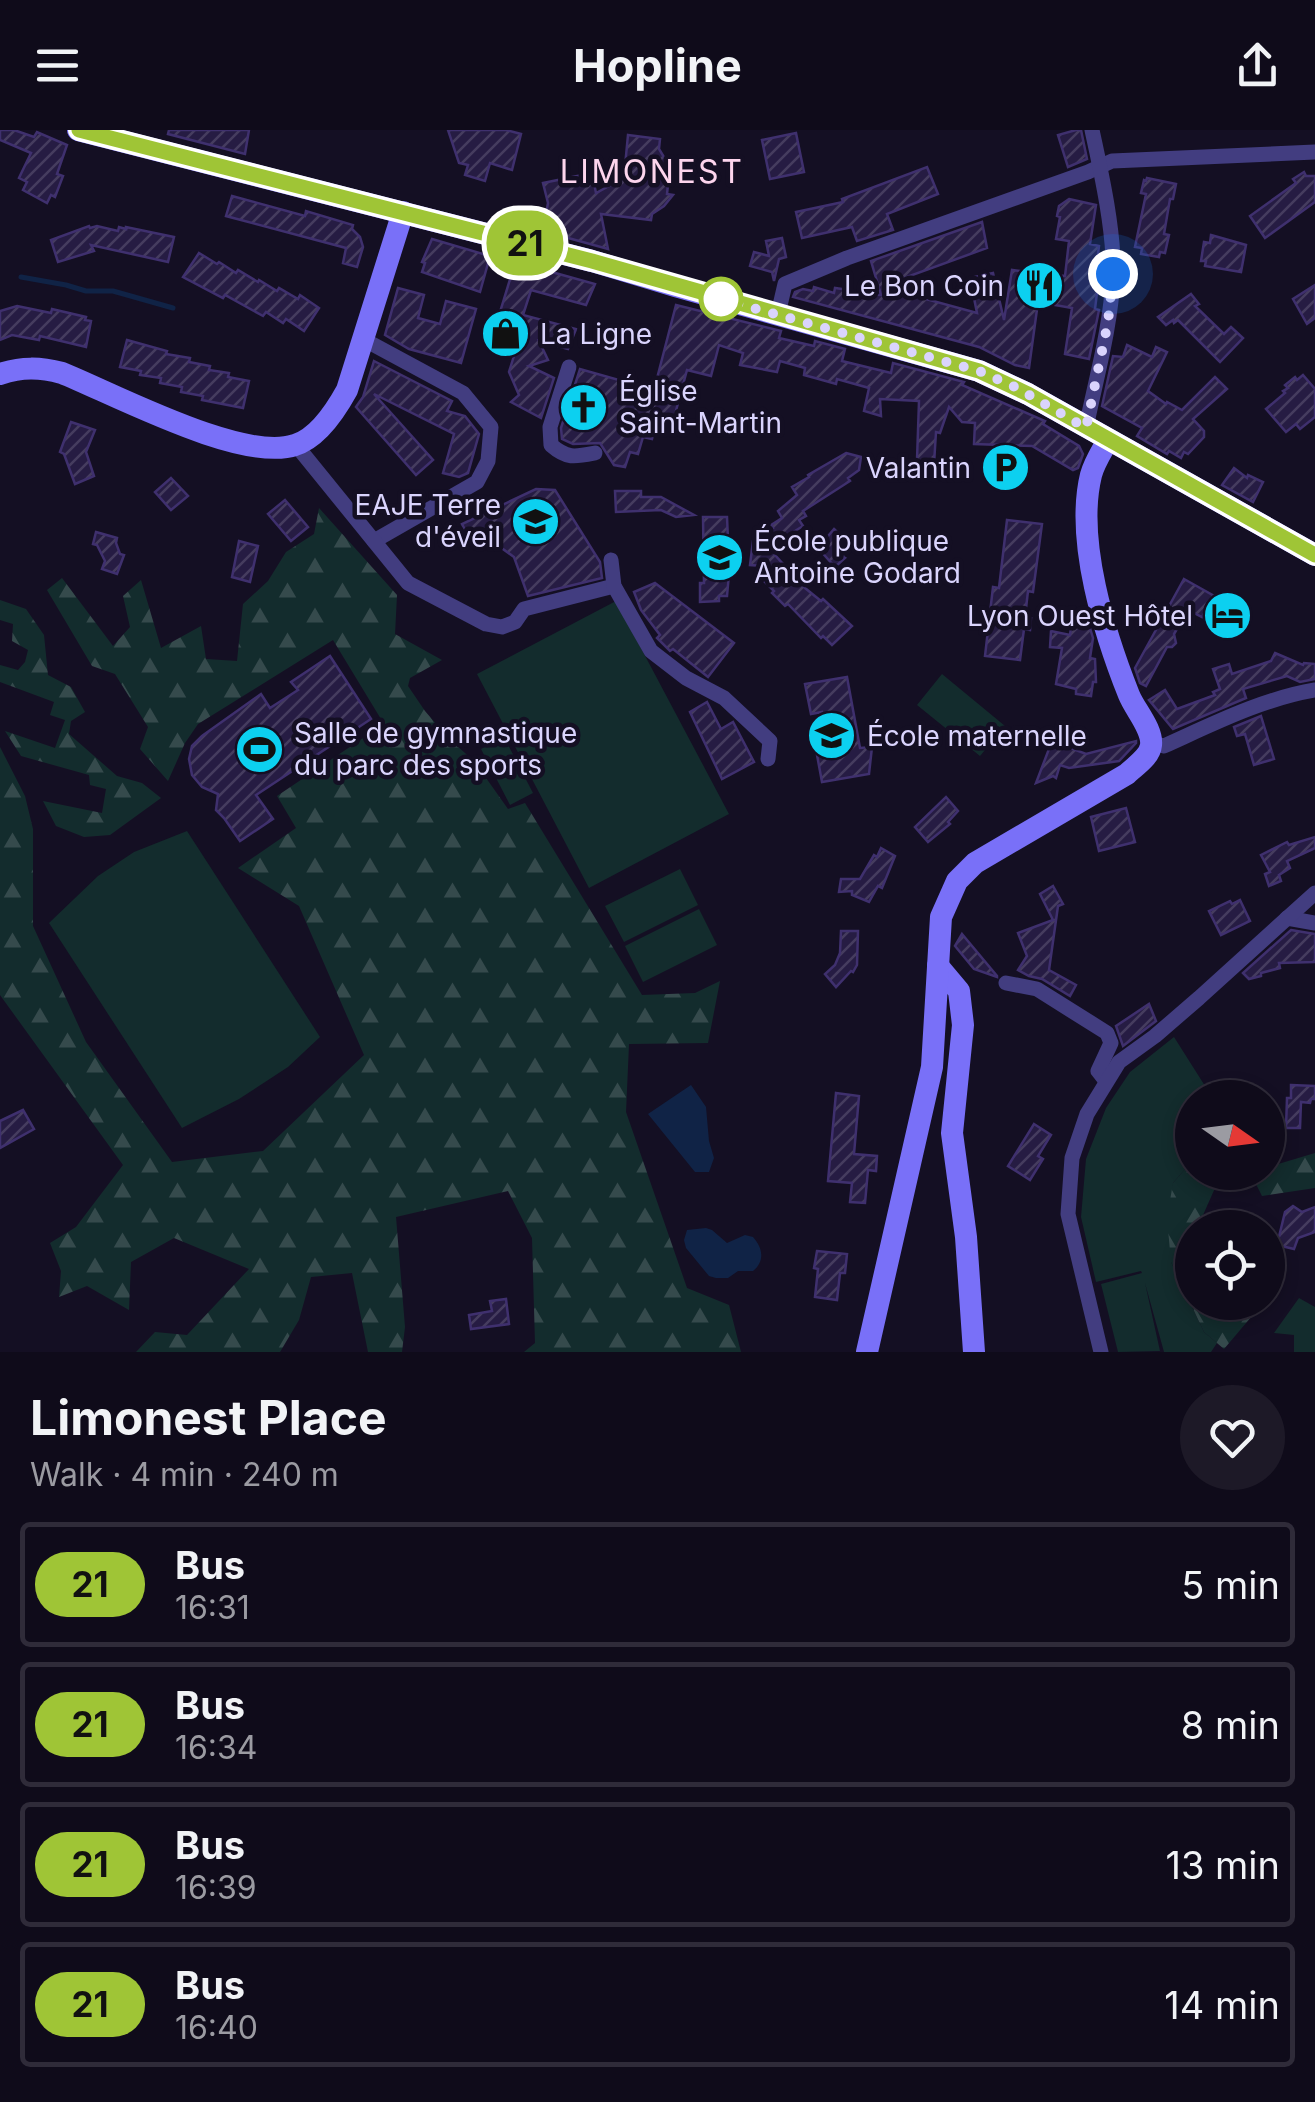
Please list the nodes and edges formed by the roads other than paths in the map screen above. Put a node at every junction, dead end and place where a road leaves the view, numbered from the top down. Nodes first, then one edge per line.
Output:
1 (78, 130) edge
2 (1092, 130) edge
3 (1315, 152) edge
4 (1100, 166) junction
5 (403, 212) junction
6 (778, 314) junction
7 (364, 339) junction
8 (569, 367) dead end
9 (0, 374) edge
10 (1086, 428) junction
11 (1108, 440) junction
12 (296, 445) junction
13 (595, 453) dead end
14 (374, 540) junction
15 (1315, 555) edge
16 (611, 560) dead end
17 (614, 586) junction
18 (1315, 690) edge
19 (1152, 743) junction
20 (768, 759) dead end
21 (1315, 893) edge
22 (1287, 918) junction
23 (1315, 923) edge
24 (938, 966) junction
25 (1006, 983) dead end
26 (1105, 1080) junction
27 (867, 1352) edge
28 (974, 1352) edge
29 (1101, 1352) edge

1 - 5 street
2 - 4 street
3 - 4 street
4 - 6 street
4 - 10 street
5 - 6 street
5 - 7 street
6 - 10 street
7 - 12 street
7 - 14 street
8 - 13 street
9 - 12 street
10 - 11 street
11 - 15 street
11 - 19 street
12 - 14 street
14 - 17 street
16 - 17 street
17 - 20 street
18 - 19 street
19 - 24 street
21 - 22 street
22 - 23 street
22 - 26 street
24 - 27 street
24 - 28 street
25 - 26 street
26 - 29 street

